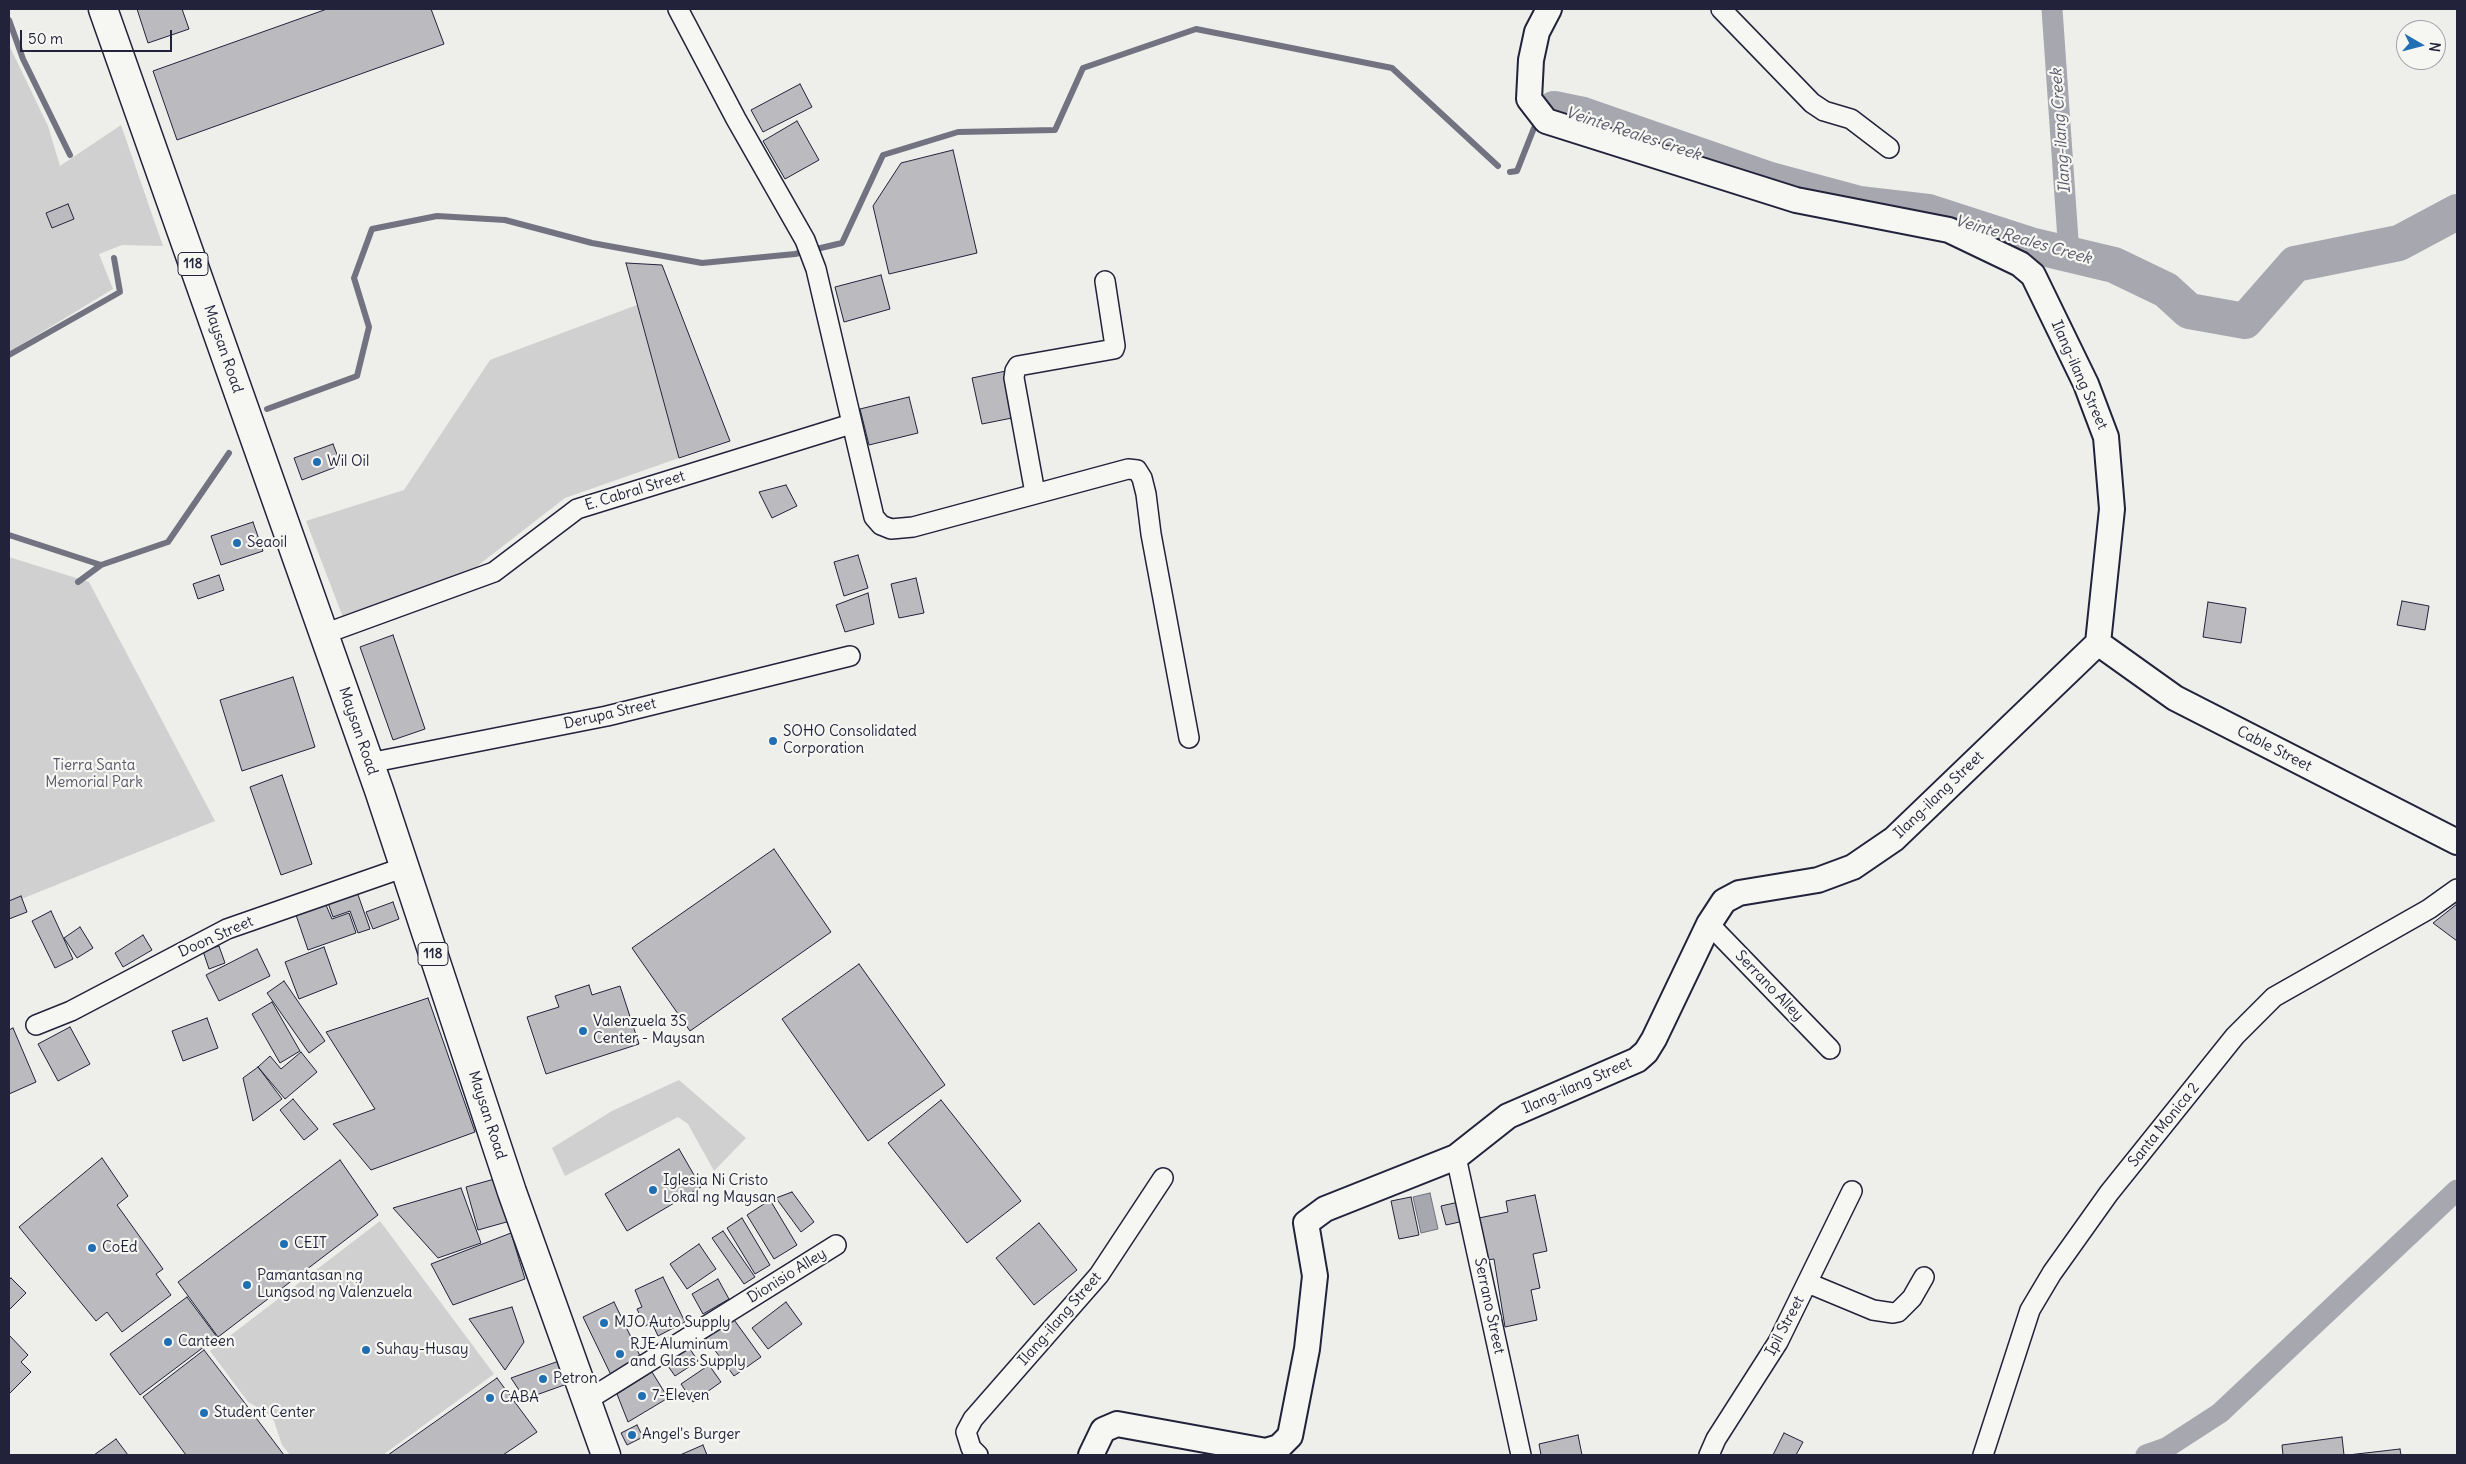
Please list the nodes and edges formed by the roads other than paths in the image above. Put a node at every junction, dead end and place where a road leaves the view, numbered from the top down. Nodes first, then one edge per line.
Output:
1 (103, 9) edge
2 (678, 9) edge
3 (1549, 9) edge
4 (1721, 9) edge
5 (1889, 148) dead end
6 (1105, 282) dead end
7 (851, 424) junction
8 (1035, 493) junction
9 (324, 634) junction
10 (2098, 643) junction
11 (850, 656) dead end
12 (1189, 738) dead end
13 (369, 763) junction
14 (2457, 842) edge
15 (405, 868) junction
16 (2457, 889) edge
17 (1709, 924) junction
18 (36, 1025) dead end
19 (1830, 1049) dead end
20 (1456, 1156) junction
21 (1162, 1178) dead end
22 (1852, 1191) dead end
23 (836, 1245) dead end
24 (1924, 1277) dead end
25 (1808, 1283) junction
26 (586, 1401) junction
27 (606, 1455) edge
28 (978, 1455) edge
29 (1091, 1455) edge
30 (1521, 1455) edge
31 (1709, 1455) edge
32 (1984, 1455) edge

1 - 9 main road, Maysan Road / 118
2 - 7 street
3 - 10 street, Ilang-ilang Street
4 - 5 street
6 - 8 street
7 - 8 street
7 - 9 street, E. Cabral Street
8 - 12 street
9 - 13 main road, Maysan Road / 118
10 - 14 street, Cable Street
10 - 17 street, Ilang-ilang Street
11 - 13 street, Derupa Street
13 - 15 main road, Maysan Road / 118
15 - 18 street, Doon Street
15 - 26 main road, Maysan Road / 118
16 - 32 street, Santa Monica 2
17 - 19 street, Serrano Alley
17 - 20 street, Ilang-ilang Street
20 - 29 street, Ilang-ilang Street
20 - 30 street, Serrano Street
21 - 28 street, Ilang-ilang Street
22 - 25 street, Ipil Street
23 - 26 street, Dionisio Alley
24 - 25 street
25 - 31 street, Ipil Street
26 - 27 main road, Maysan Road / 118

